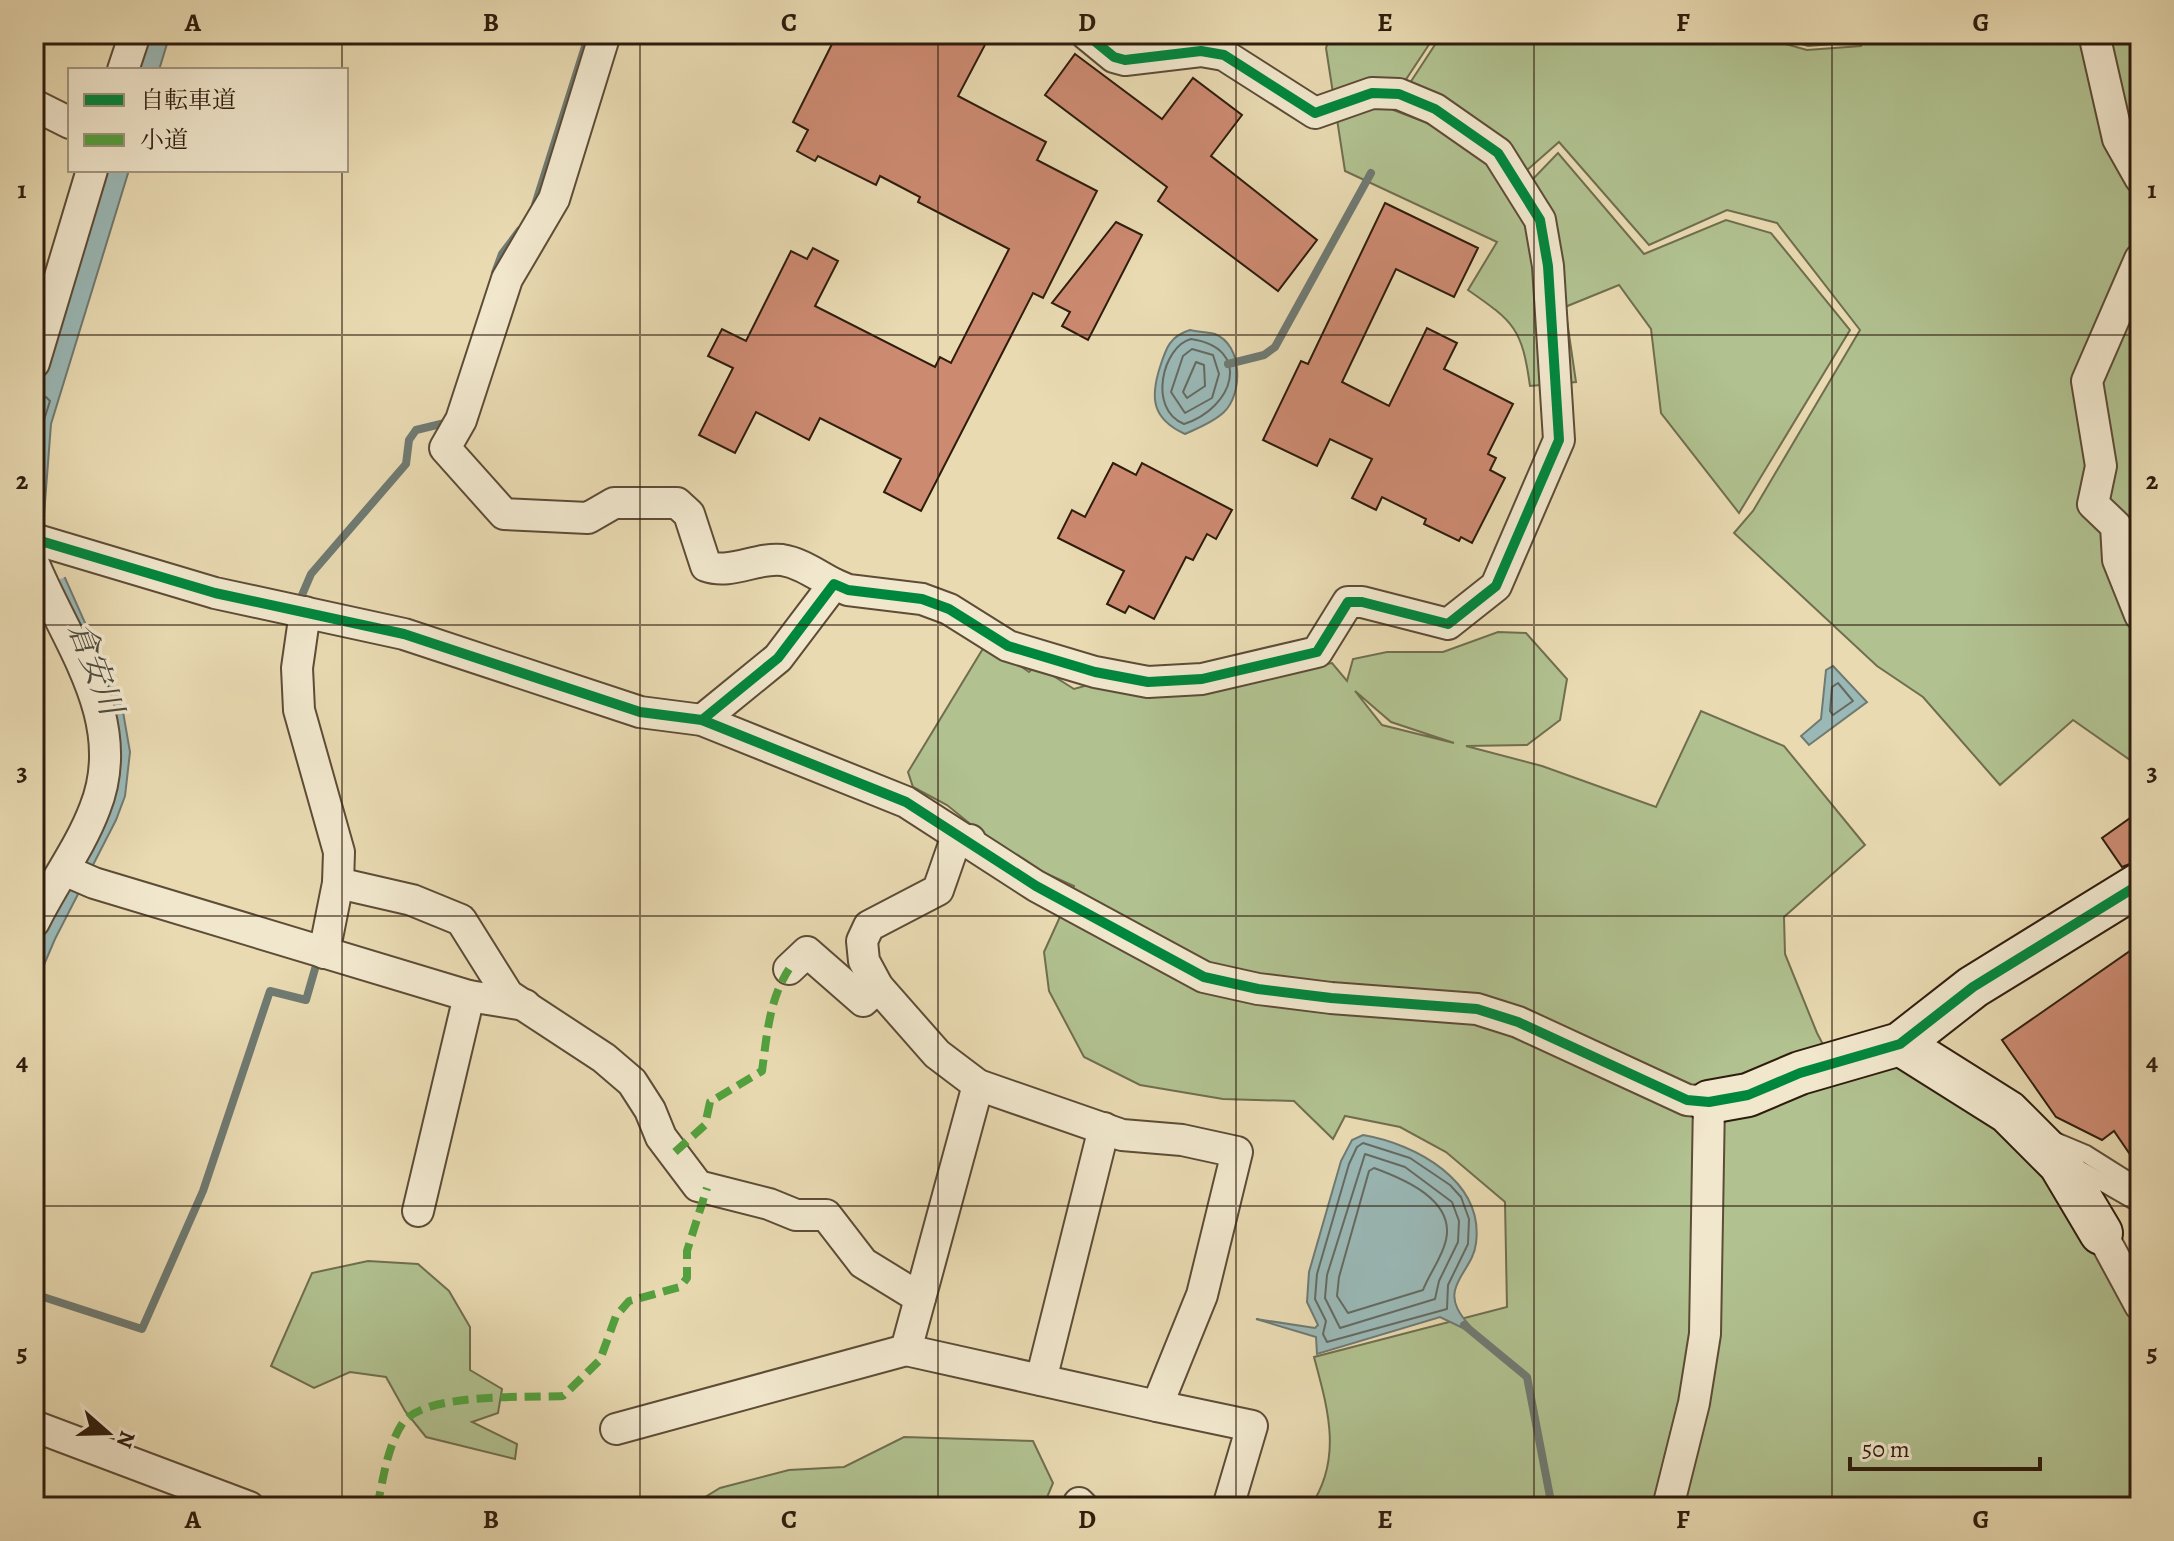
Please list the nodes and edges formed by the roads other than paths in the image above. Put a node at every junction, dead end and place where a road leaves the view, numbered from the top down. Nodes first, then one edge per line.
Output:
1 (135, 34) edge
2 (605, 34) edge
3 (1086, 34) edge
4 (2094, 34) edge
5 (124, 68) edge
6 (34, 105) edge
7 (68, 122) edge
8 (91, 172) edge
9 (2140, 178) edge
10 (2140, 259) edge
11 (34, 363) edge
12 (40, 547) edge
13 (834, 584) junction
14 (305, 612) junction
15 (2140, 615) edge
16 (702, 720) junction
17 (970, 840) junction
18 (73, 874) junction
19 (338, 883) junction
20 (2140, 884) edge
21 (34, 922) edge
22 (321, 951) junction
23 (789, 969) dead end
24 (878, 987) junction
25 (469, 996) junction
26 (525, 1005) junction
27 (1900, 1044) junction
28 (978, 1085) junction
29 (1709, 1102) junction
30 (1104, 1128) junction
31 (2041, 1145) junction
32 (2140, 1188) edge
33 (2140, 1204) edge
34 (418, 1211) dead end
35 (2101, 1233) joint
36 (920, 1298) junction
37 (2140, 1305) edge
38 (906, 1350) junction
39 (1041, 1380) junction
40 (1157, 1406) junction
41 (34, 1426) edge
42 (616, 1429) dead end
43 (249, 1507) edge
44 (1228, 1507) edge
45 (1668, 1507) edge

1 - 5 street
2 - 13 street
3 - 13 street
4 - 9 street
6 - 7 street
8 - 11 street
10 - 15 street
12 - 14 street
12 - 18 street
13 - 16 street
14 - 16 street
14 - 19 street
16 - 17 street
17 - 24 street
17 - 29 street
18 - 21 street
18 - 22 street
19 - 22 street
19 - 26 street
20 - 27 street
22 - 25 street
23 - 24 street
24 - 28 street
25 - 26 street
25 - 34 street
26 - 36 street
27 - 29 street
27 - 31 street
28 - 30 street
28 - 36 street
29 - 45 street
30 - 39 street
30 - 40 street
31 - 32 lane
31 - 33 lane
31 - 35 street
35 - 37 street
36 - 38 street
38 - 39 street
38 - 42 street
39 - 40 street
40 - 44 street
41 - 43 street

